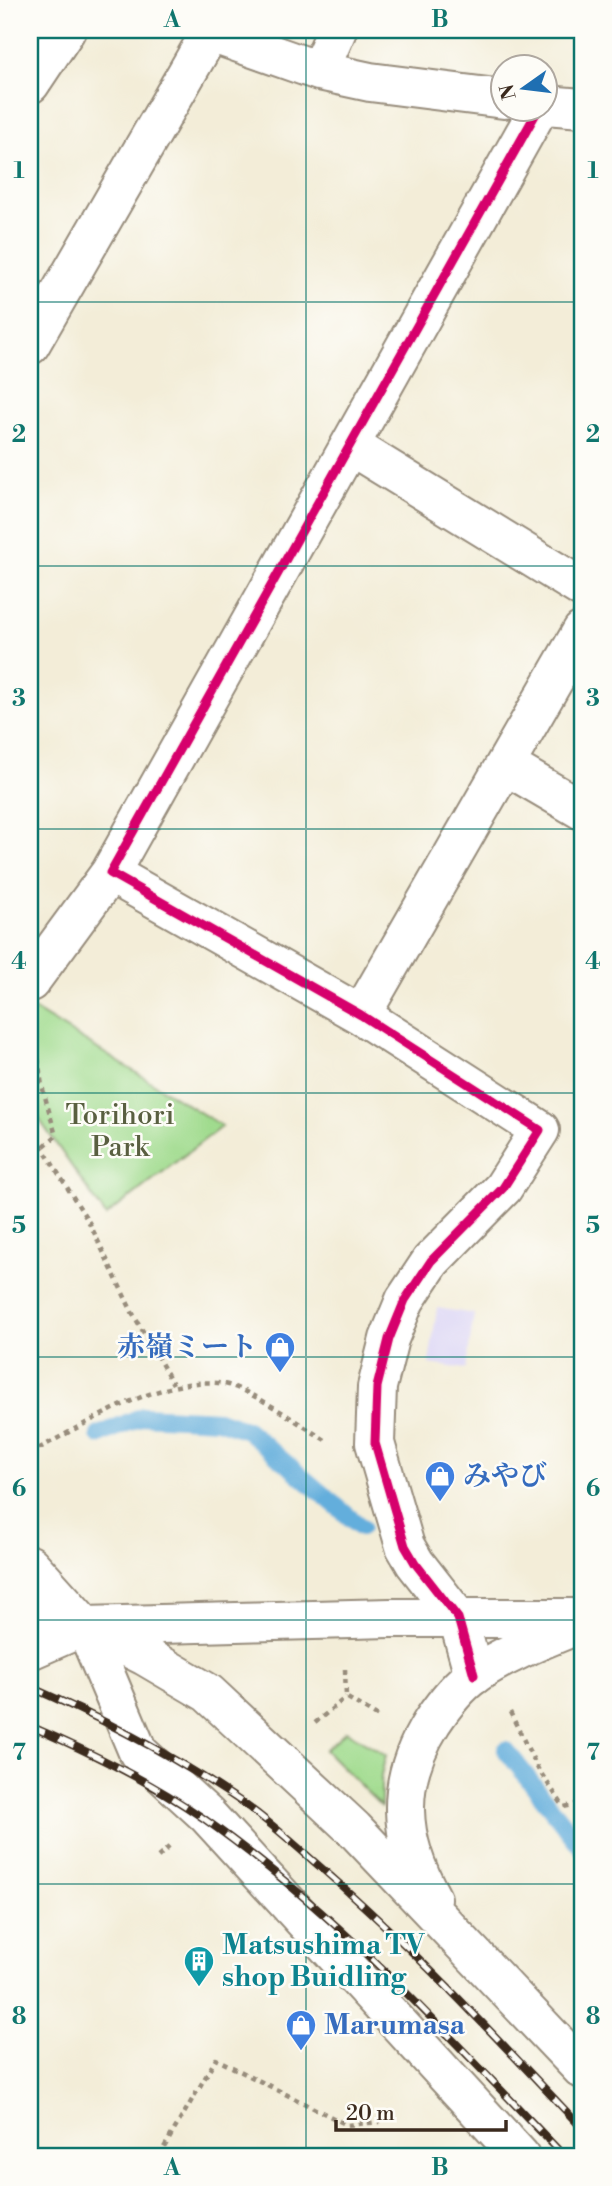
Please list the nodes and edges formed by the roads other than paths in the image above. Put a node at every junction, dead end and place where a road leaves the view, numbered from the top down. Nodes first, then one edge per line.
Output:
1 (66, 30) edge
2 (337, 30) edge
3 (206, 31) edge
4 (319, 71) junction
5 (30, 84) edge
6 (490, 97) edge
7 (560, 106) edge
8 (582, 108) edge
9 (531, 122) edge
10 (30, 345) edge
11 (351, 446) junction
12 (582, 588) edge
13 (582, 631) edge
14 (505, 765) junction
15 (582, 810) edge
16 (110, 873) junction
17 (30, 982) edge
18 (361, 1015) junction
19 (30, 1565) edge
20 (30, 1601) edge
21 (458, 1619) junction
22 (582, 1620) edge
23 (85, 1626) junction
24 (30, 1650) edge
25 (474, 1675) junction
26 (449, 1930) junction
27 (582, 2069) edge
28 (520, 2156) edge

1 - 5 street
2 - 4 street
3 - 4 street
3 - 10 street
4 - 6 street
7 - 8 street
9 - 11 street
11 - 12 street
11 - 16 street
13 - 14 street
14 - 15 street
14 - 18 street
16 - 17 street
16 - 18 street
18 - 21 street
19 - 23 street
20 - 23 street
21 - 22 street
21 - 23 street
21 - 25 street
22 - 25 street
23 - 24 street
23 - 26 street
23 - 28 street
25 - 26 street
26 - 27 street

